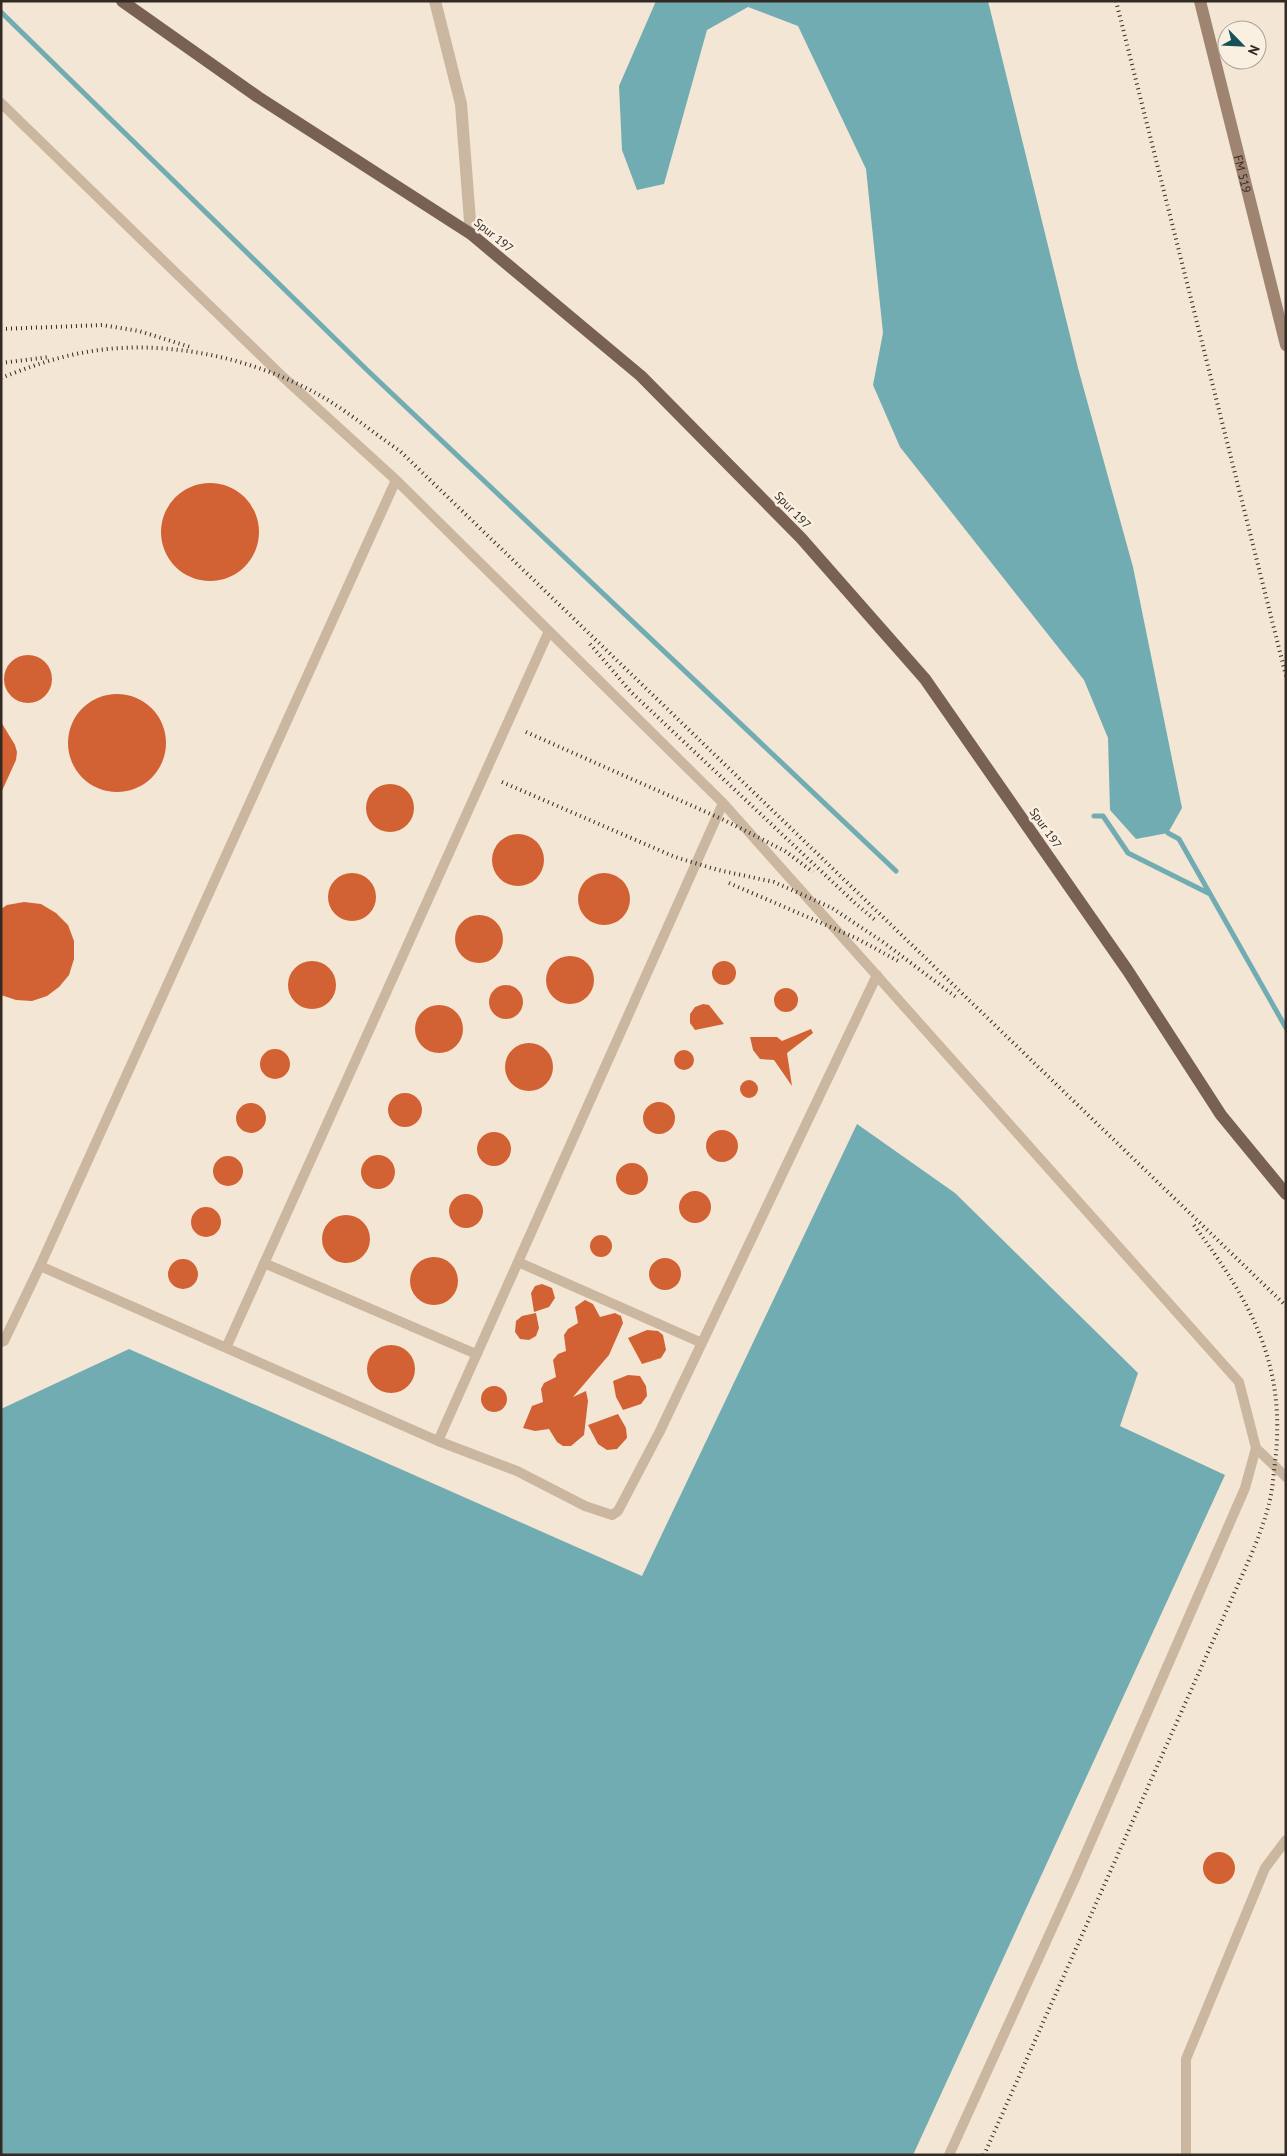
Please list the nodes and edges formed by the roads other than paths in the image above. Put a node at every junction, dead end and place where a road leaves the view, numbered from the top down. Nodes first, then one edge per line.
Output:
1 (122, 1) edge
2 (435, 1) edge
3 (1200, 1) edge
4 (1, 103) edge
5 (472, 234) junction
6 (1286, 345) edge
7 (396, 480) junction
8 (549, 630) junction
9 (723, 802) junction
10 (876, 975) junction
11 (1286, 1194) edge
12 (518, 1262) junction
13 (264, 1263) junction
14 (40, 1266) junction
15 (2, 1341) edge
16 (702, 1343) junction
17 (226, 1348) junction
18 (476, 1354) junction
19 (438, 1441) junction
20 (1256, 1448) junction
21 (1286, 1477) edge
22 (1286, 1840) edge
23 (949, 2155) edge
24 (1186, 2155) edge

1 - 5 main road, Spur 197
2 - 5 street
3 - 6 main road, FM 519 / FM 519
4 - 7 lane
5 - 11 main road, Spur 197
7 - 8 lane
7 - 14 lane
8 - 9 lane
8 - 13 lane
9 - 10 lane
9 - 12 lane
10 - 16 lane
10 - 20 lane
12 - 16 lane
12 - 18 lane
13 - 17 lane
13 - 18 lane
14 - 15 lane
14 - 17 lane
16 - 19 lane
17 - 19 lane
18 - 19 lane
20 - 21 lane
20 - 23 lane
22 - 24 lane

